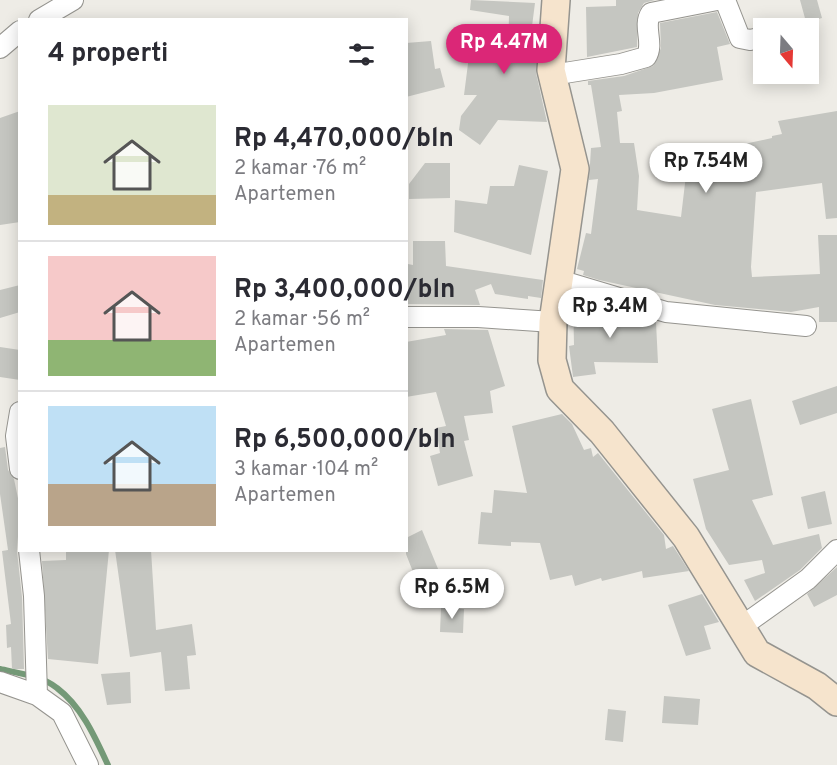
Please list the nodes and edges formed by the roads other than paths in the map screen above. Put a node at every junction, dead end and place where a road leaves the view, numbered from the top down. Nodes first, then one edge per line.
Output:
1 (73, 0) edge
2 (556, 0) edge
3 (717, 0) edge
4 (725, 0) edge
5 (42, 18) edge
6 (18, 33) edge
7 (753, 39) edge
8 (0, 48) edge
9 (552, 75) junction
10 (559, 280) junction
11 (408, 317) edge
12 (553, 322) junction
13 (806, 326) dead end
14 (18, 424) edge
15 (18, 452) edge
16 (837, 550) edge
17 (28, 552) edge
18 (741, 627) junction
19 (0, 682) edge
20 (37, 686) junction
21 (837, 702) edge
22 (88, 765) edge

1 - 5 street
2 - 9 street
3 - 9 street
4 - 7 street
6 - 8 street
9 - 10 street
10 - 12 street
10 - 13 street
11 - 12 street
12 - 18 street
14 - 15 street
16 - 18 street
17 - 20 street
18 - 21 street
19 - 20 street
20 - 22 street

